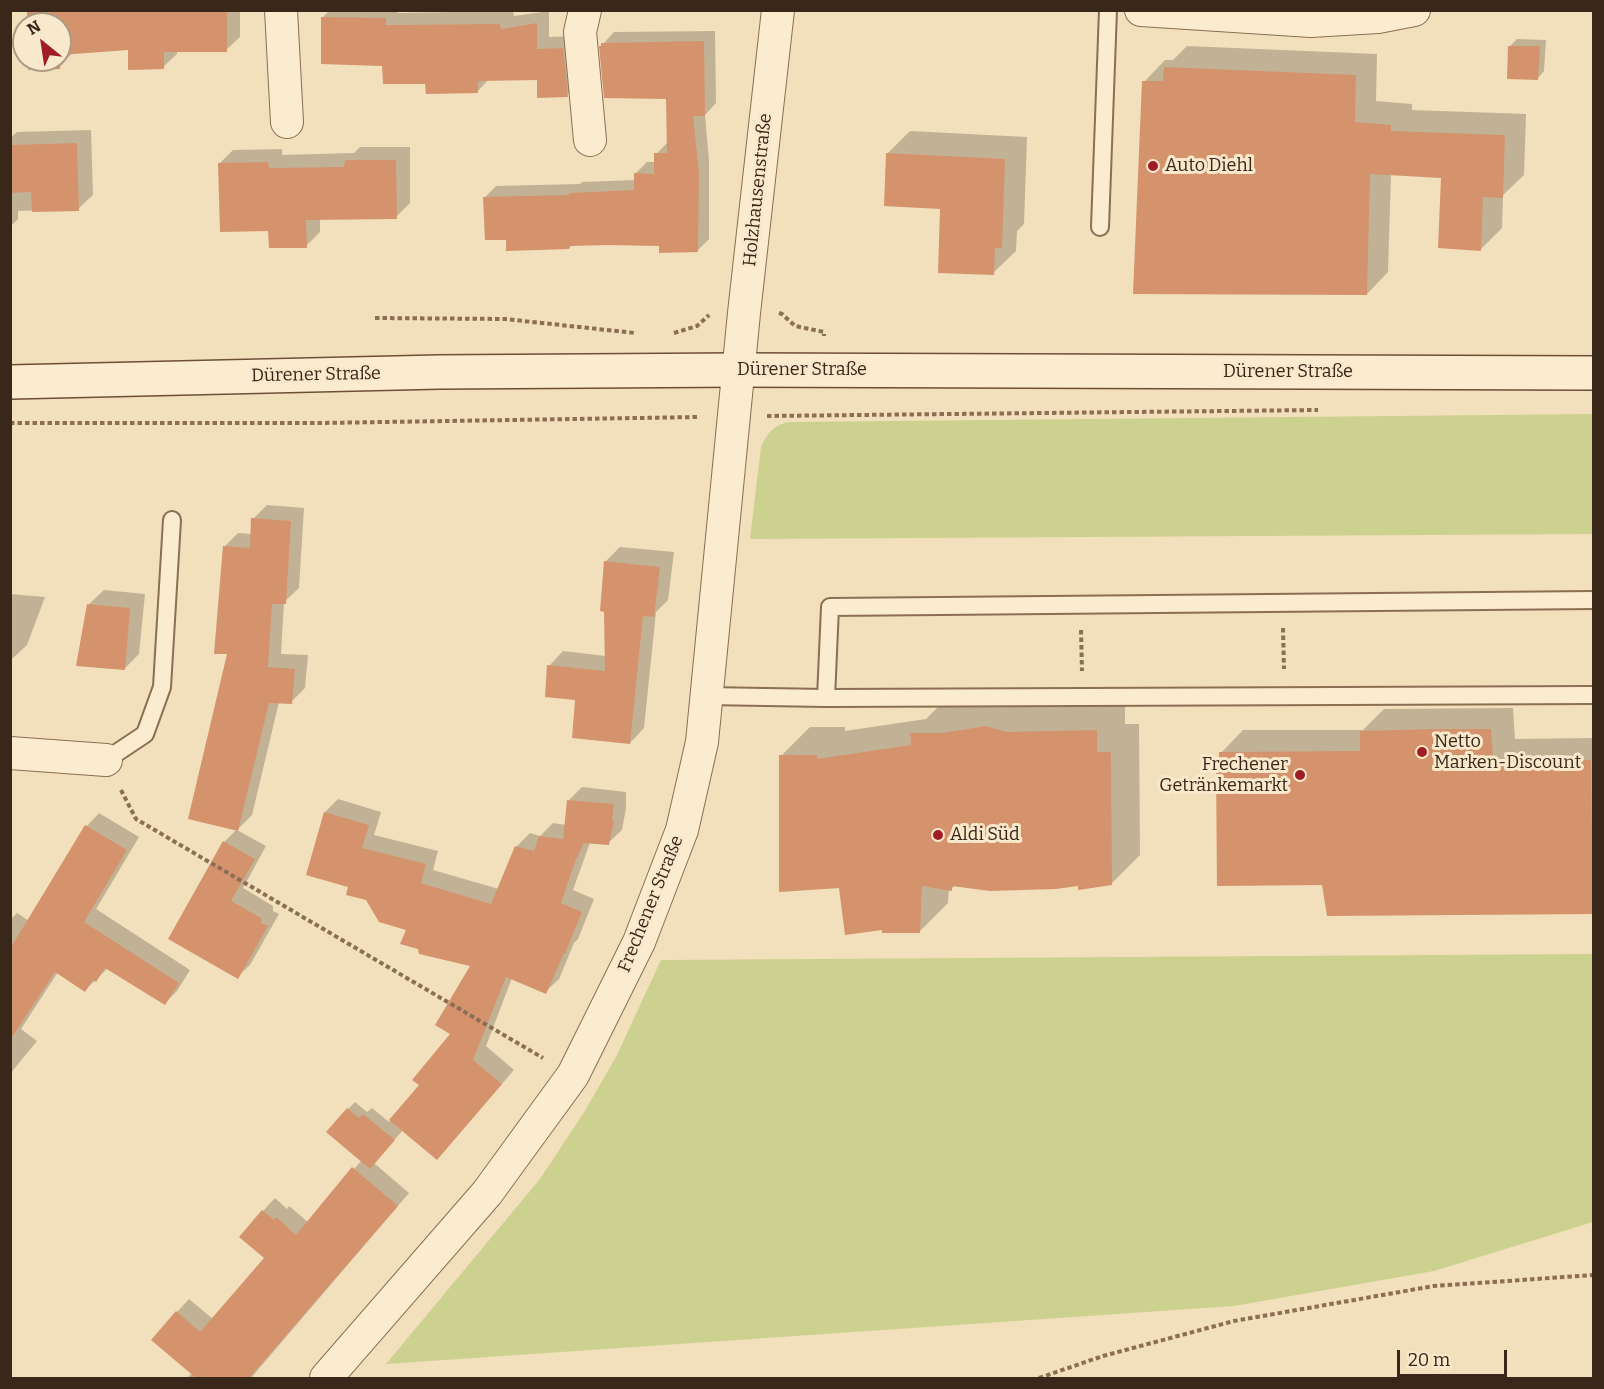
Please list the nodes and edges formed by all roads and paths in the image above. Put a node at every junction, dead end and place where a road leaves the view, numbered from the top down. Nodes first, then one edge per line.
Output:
1 (280, 10) edge
2 (585, 10) edge
3 (778, 10) edge
4 (1108, 10) edge
5 (1141, 10) edge
6 (1414, 10) edge
7 (287, 122) dead end
8 (590, 140) dead end
9 (1100, 227) dead end
10 (375, 318) dead end
11 (642, 334) dead end
12 (738, 369) junction
13 (1593, 373) edge
14 (10, 382) edge
15 (1322, 410) dead end
16 (735, 416) junction
17 (10, 423) edge
18 (172, 520) dead end
19 (1593, 600) edge
20 (1281, 603) junction
21 (1081, 605) junction
22 (1593, 695) edge
23 (706, 696) junction
24 (1082, 696) junction
25 (1285, 696) junction
26 (826, 698) junction
27 (10, 753) edge
28 (106, 760) junction
29 (573, 1075) junction
30 (1593, 1275) edge
31 (326, 1378) edge
32 (1039, 1378) edge

1 - 7 street
2 - 8 street
3 - 12 street, Holzhausenstraße
4 - 9 lane
5 - 6 street
10 - 11 path
12 - 13 main road, Dürener Straße
12 - 14 main road, Dürener Straße
12 - 16 street, Frechener Straße
15 - 16 path
16 - 17 path
16 - 23 street, Frechener Straße
18 - 28 lane
19 - 20 lane
20 - 21 lane
20 - 25 path
21 - 24 path
21 - 26 lane
22 - 25 lane
23 - 26 lane
23 - 29 street, Frechener Straße
24 - 25 lane
24 - 26 lane
27 - 28 street
28 - 29 path
29 - 31 street, Frechener Straße
30 - 32 path

